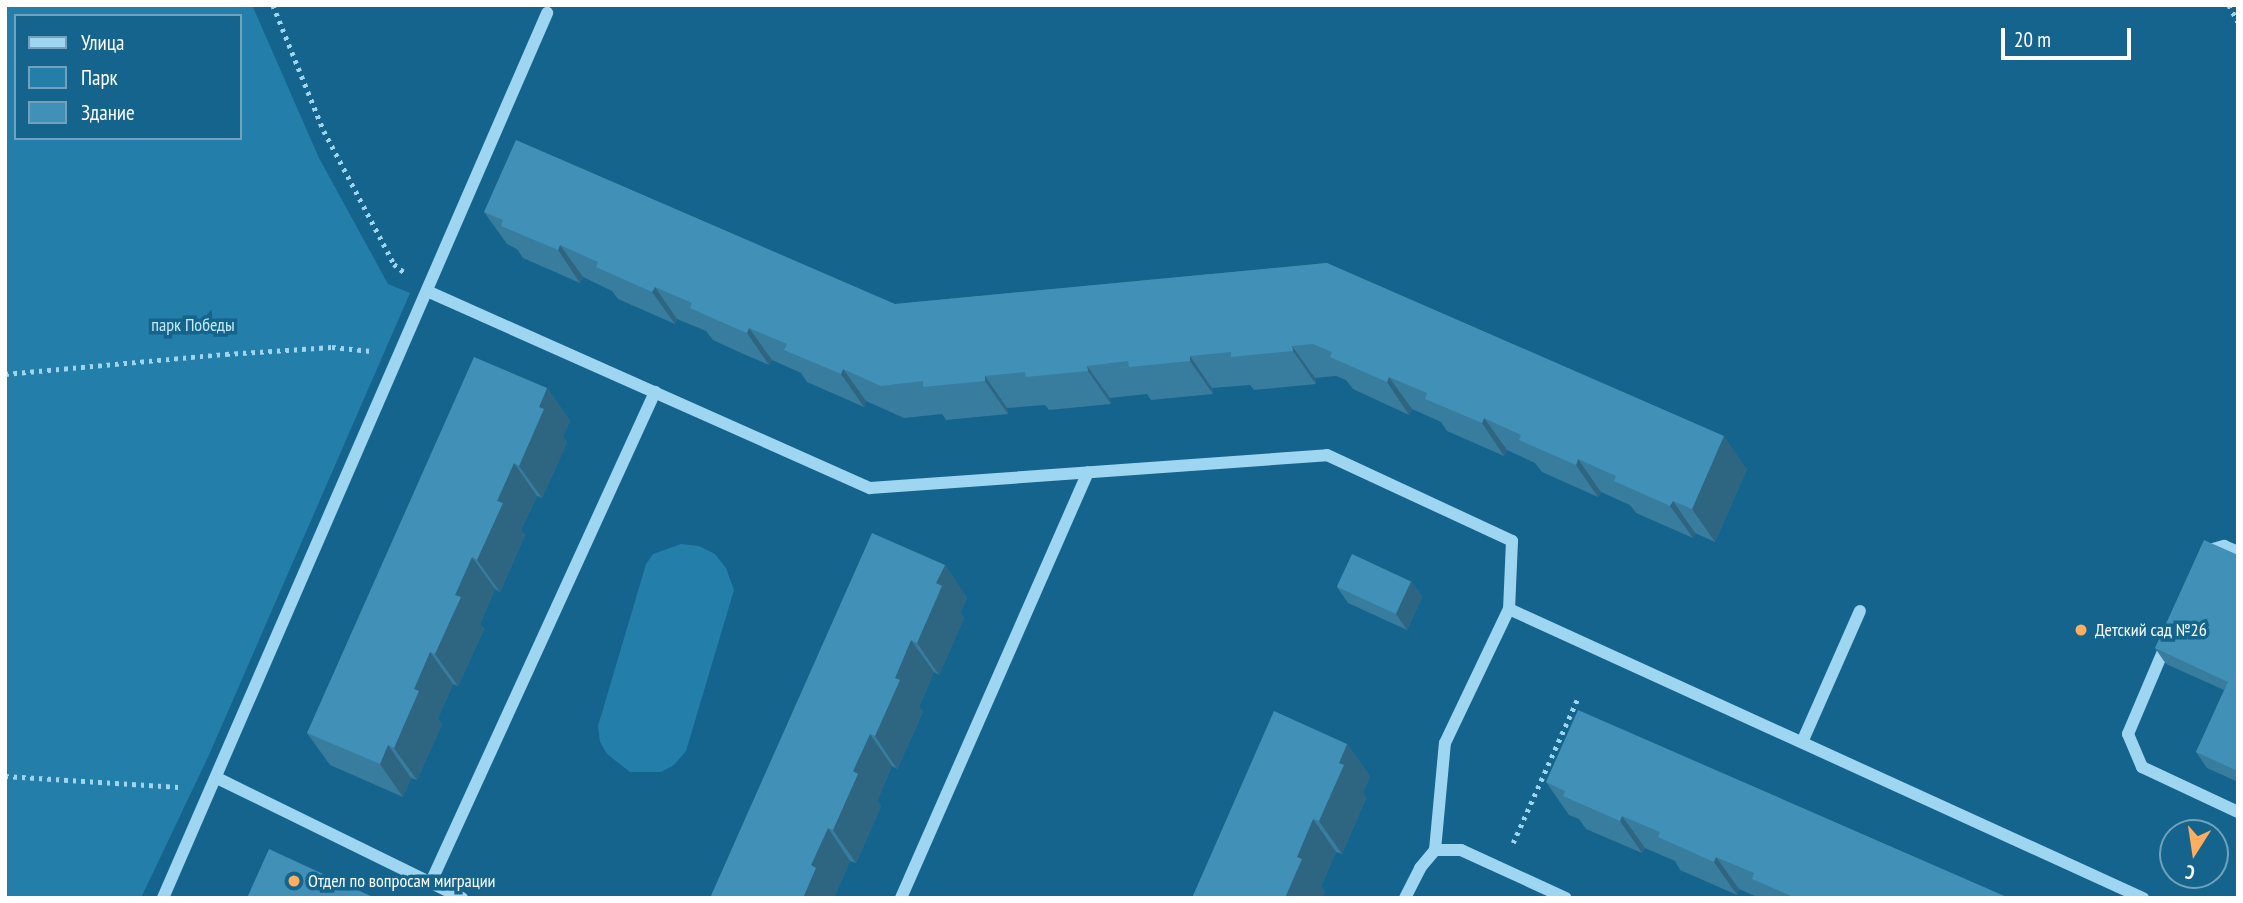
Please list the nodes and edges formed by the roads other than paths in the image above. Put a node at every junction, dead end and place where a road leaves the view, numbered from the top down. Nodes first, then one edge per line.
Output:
1 (547, 13) dead end
2 (427, 291) junction
3 (655, 392) junction
4 (1088, 472) junction
5 (2238, 552) edge
6 (2201, 563) edge
7 (1509, 609) junction
8 (1860, 611) dead end
9 (2175, 624) edge
10 (1803, 740) junction
11 (214, 784) junction
12 (2238, 812) edge
13 (1435, 850) junction
14 (431, 882) junction
15 (163, 898) edge
16 (462, 898) edge
17 (901, 898) edge
18 (1405, 898) edge
19 (1566, 898) edge
20 (2143, 898) edge

1 - 2 lane
2 - 3 lane
2 - 11 lane
3 - 4 lane
3 - 14 lane
4 - 7 lane
4 - 17 lane
5 - 6 lane
7 - 10 lane
7 - 13 lane
8 - 10 lane
9 - 12 lane
10 - 20 lane
11 - 14 lane
11 - 15 lane
13 - 18 lane
13 - 19 lane
14 - 16 lane

